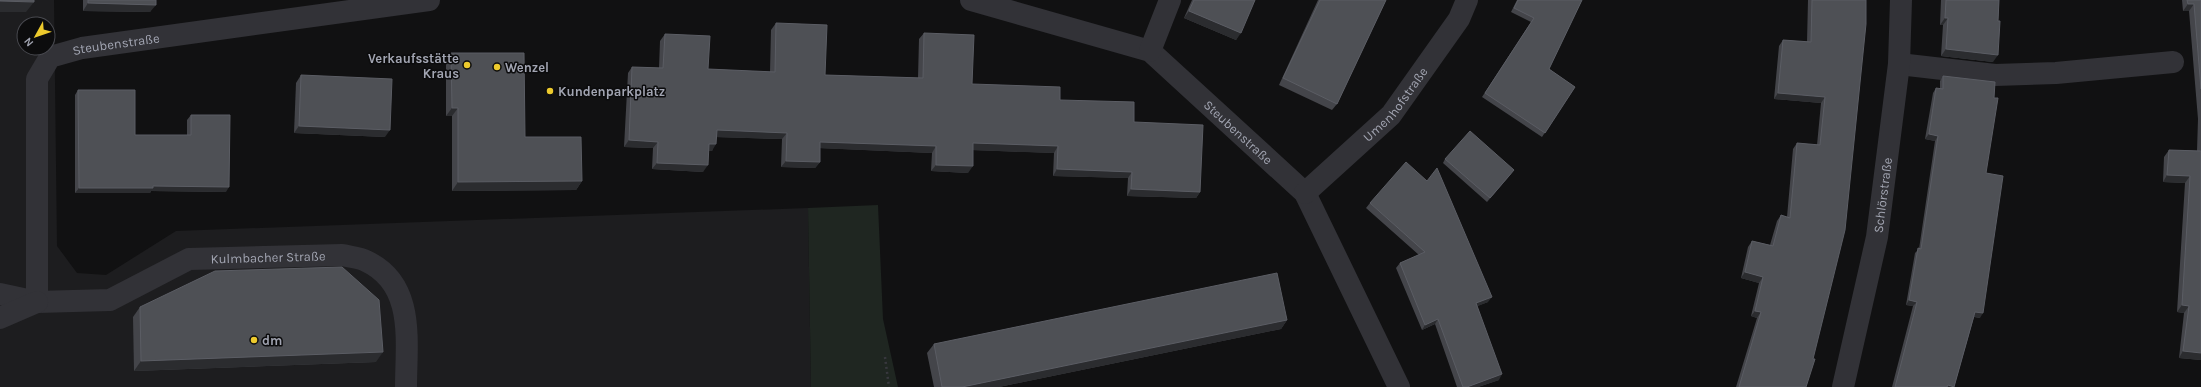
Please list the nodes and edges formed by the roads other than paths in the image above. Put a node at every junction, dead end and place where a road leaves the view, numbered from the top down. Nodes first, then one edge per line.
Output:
1 (429, 0) edge
2 (971, 0) edge
3 (1170, 0) edge
4 (1467, 0) edge
5 (1901, 0) edge
6 (1150, 51) junction
7 (2173, 62) dead end
8 (1899, 64) junction
9 (1305, 193) junction
10 (0, 294) edge
11 (37, 302) junction
12 (0, 318) edge
13 (406, 387) edge
14 (1399, 387) edge
15 (1843, 387) edge

1 - 11 street, Steubenstraße
2 - 6 street, Steubenstraße
3 - 6 street
4 - 9 street, Umenhofstraße
5 - 8 street, Schlörstraße
6 - 9 street, Steubenstraße
7 - 8 street
8 - 15 street, Schlörstraße
9 - 14 street, Steubenstraße
10 - 11 street, Kulmbacher Straße
11 - 12 street, Kulmbacher Straße
11 - 13 street, Kulmbacher Straße

